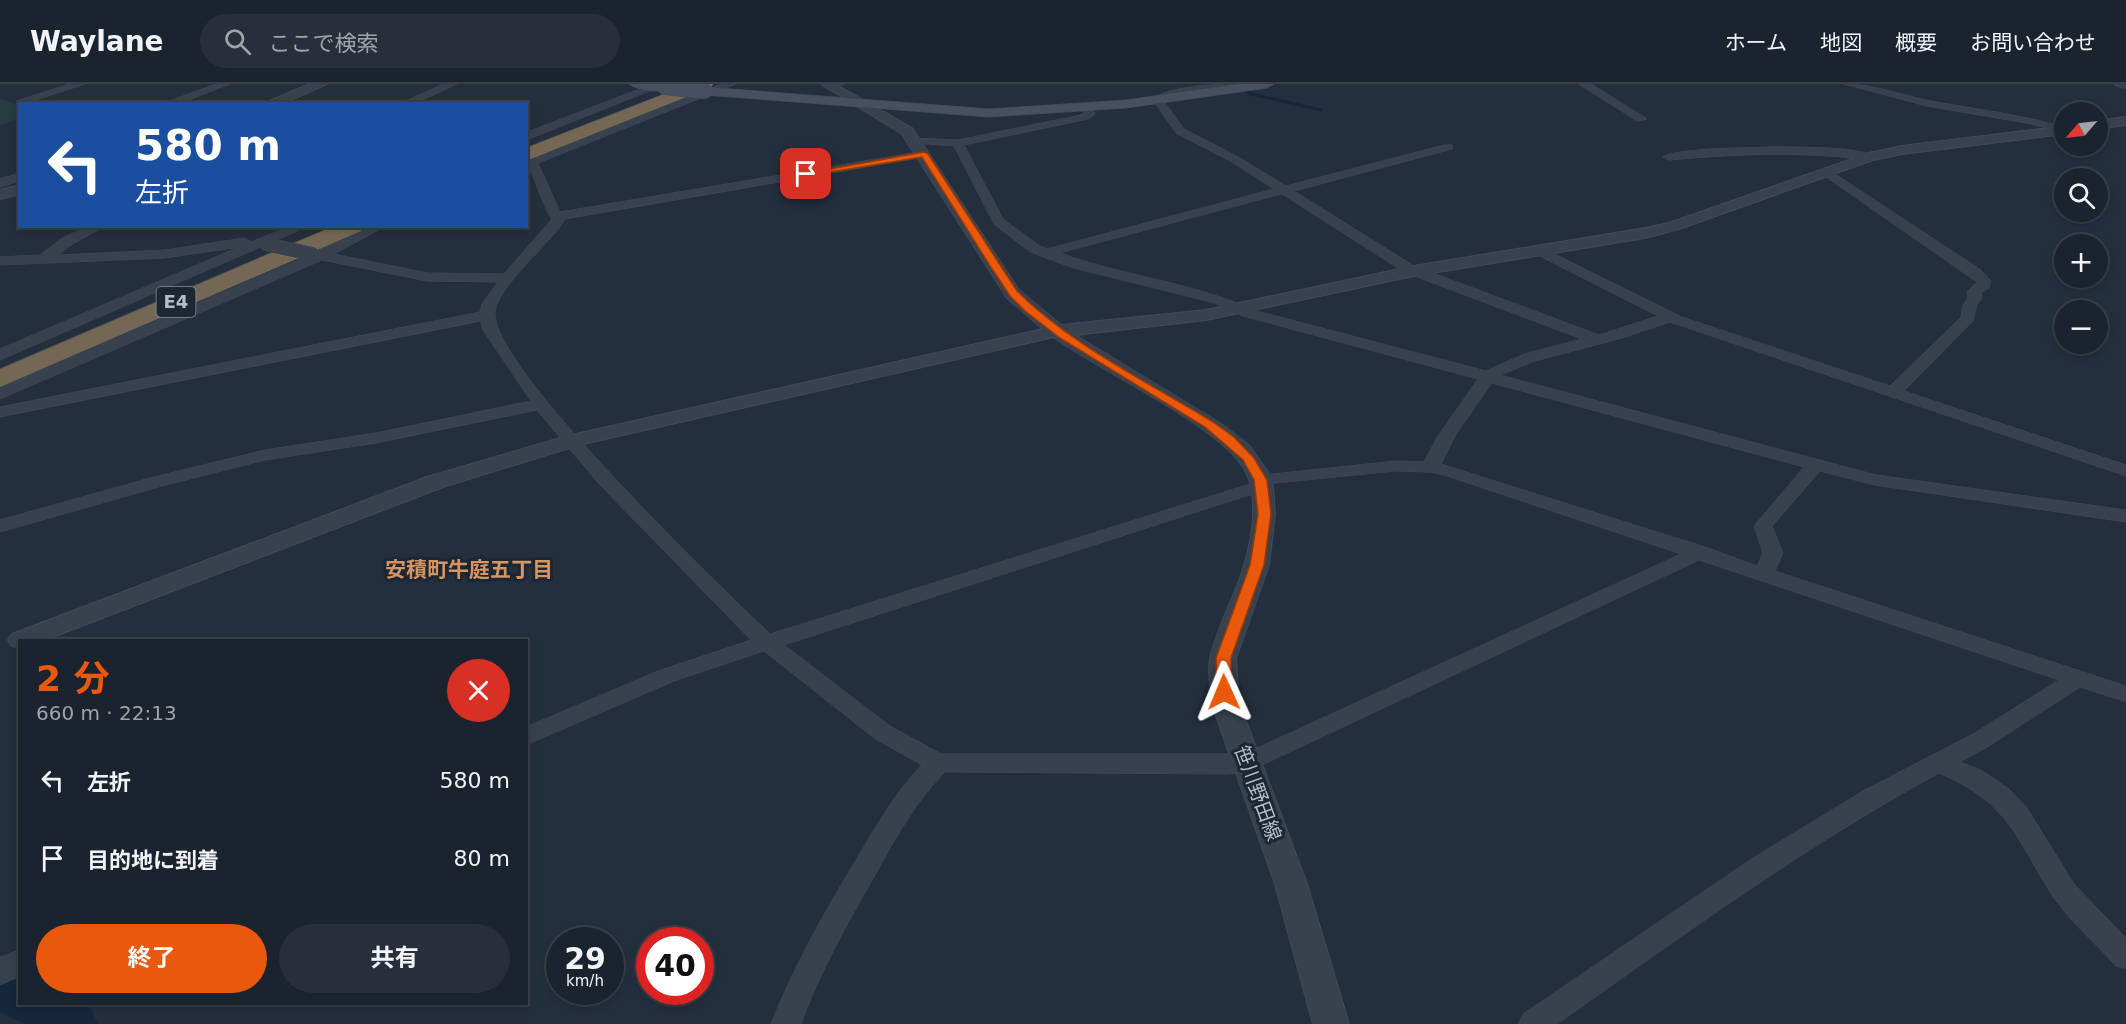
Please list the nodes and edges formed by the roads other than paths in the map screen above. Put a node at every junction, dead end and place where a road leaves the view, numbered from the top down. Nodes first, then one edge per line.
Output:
1 (80, 84) edge
2 (225, 84) edge
3 (321, 84) edge
4 (452, 84) edge
5 (636, 84) edge
6 (689, 84) edge
7 (731, 84) edge
8 (1228, 84) edge
9 (1267, 84) edge
10 (1584, 84) edge
11 (1850, 84) edge
12 (2119, 84) edge
13 (833, 85) edge
14 (661, 86) edge
15 (2126, 86) edge
16 (707, 89) edge
17 (1158, 100) junction
18 (22, 101) dead end
19 (173, 102) edge
20 (273, 102) edge
21 (409, 102) edge
22 (858, 102) junction
23 (1087, 107) junction
24 (1642, 119) dead end
25 (2126, 121) edge
26 (2108, 123) edge
27 (2054, 126) edge
28 (2054, 131) edge
29 (528, 136) edge
30 (958, 143) junction
31 (919, 147) junction
32 (1448, 147) dead end
33 (528, 157) edge
34 (1669, 157) dead end
35 (1869, 157) junction
36 (1825, 172) junction
37 (18, 178) edge
38 (0, 183) edge
39 (18, 190) edge
40 (1283, 191) junction
41 (0, 195) edge
42 (558, 216) junction
43 (95, 228) edge
44 (298, 228) edge
45 (327, 228) edge
46 (347, 228) edge
47 (376, 228) edge
48 (262, 243) junction
49 (1535, 250) junction
50 (1046, 253) junction
51 (316, 255) junction
52 (44, 259) junction
53 (0, 261) edge
54 (1414, 271) junction
55 (508, 278) junction
56 (1239, 308) junction
57 (487, 315) junction
58 (1670, 317) junction
59 (1057, 331) junction
60 (1598, 340) junction
61 (0, 354) edge
62 (0, 368) edge
63 (1490, 375) junction
64 (0, 379) edge
65 (1893, 393) junction
66 (0, 394) edge
67 (541, 404) junction
68 (0, 412) edge
69 (574, 440) junction
70 (1816, 464) junction
71 (1431, 467) junction
72 (2126, 471) edge
73 (1261, 483) junction
74 (2126, 516) edge
75 (0, 526) edge
76 (1701, 552) junction
77 (1764, 573) junction
78 (25, 639) edge
79 (18, 642) edge
80 (766, 642) junction
81 (0, 649) edge
82 (2078, 678) junction
83 (2126, 694) edge
84 (528, 736) edge
85 (939, 763) junction
86 (1247, 763) junction
87 (1939, 763) junction
88 (2126, 957) edge
89 (18, 964) edge
90 (0, 972) edge
91 (786, 1024) edge
92 (1331, 1024) edge
93 (1533, 1024) edge

1 - 18 street
2 - 19 street
3 - 20 street
4 - 21 street
5 - 14 main road
6 - 33 highway
7 - 16 street
8 - 17 street
9 - 17 main road
10 - 24 street
11 - 27 street
12 - 15 street
13 - 22 street, 笹川野田線
14 - 16 main road, bridge
14 - 29 street
16 - 22 main road
16 - 33 highway
17 - 23 main road
17 - 40 street
22 - 23 main road
22 - 31 street, 笹川野田線
23 - 30 street
25 - 26 street
28 - 35 street
30 - 31 street
30 - 50 street
31 - 42 street
31 - 59 street, 笹川野田線
32 - 40 street
33 - 42 street
34 - 35 street
35 - 36 street
36 - 49 street
36 - 65 street
37 - 38 street
39 - 41 street
40 - 50 street
40 - 54 street
42 - 55 street
43 - 52 street
44 - 48 street
45 - 62 highway, E4
46 - 64 highway, E4
47 - 51 street
48 - 51 street, bridge
48 - 52 street
48 - 61 street
49 - 54 street
49 - 58 street
50 - 56 street
51 - 55 street
51 - 66 street
52 - 53 street
54 - 56 street
54 - 60 street
55 - 57 street
56 - 59 street
56 - 63 street
57 - 67 street
57 - 68 street
58 - 60 street
58 - 65 street
59 - 69 street
59 - 73 street, 笹川野田線
60 - 63 street
63 - 70 street
63 - 71 street
65 - 72 street
67 - 69 street
67 - 75 street
69 - 78 street
69 - 80 street
70 - 74 street
70 - 77 street
71 - 73 street
71 - 76 street
73 - 80 street
73 - 86 street, 笹川野田線
76 - 77 street
76 - 86 street
77 - 82 street
79 - 81 street
80 - 84 street
80 - 85 street
82 - 83 street
82 - 87 street
85 - 86 street
85 - 91 street
86 - 92 street, 笹川野田線
87 - 88 street
87 - 93 street
89 - 90 street

